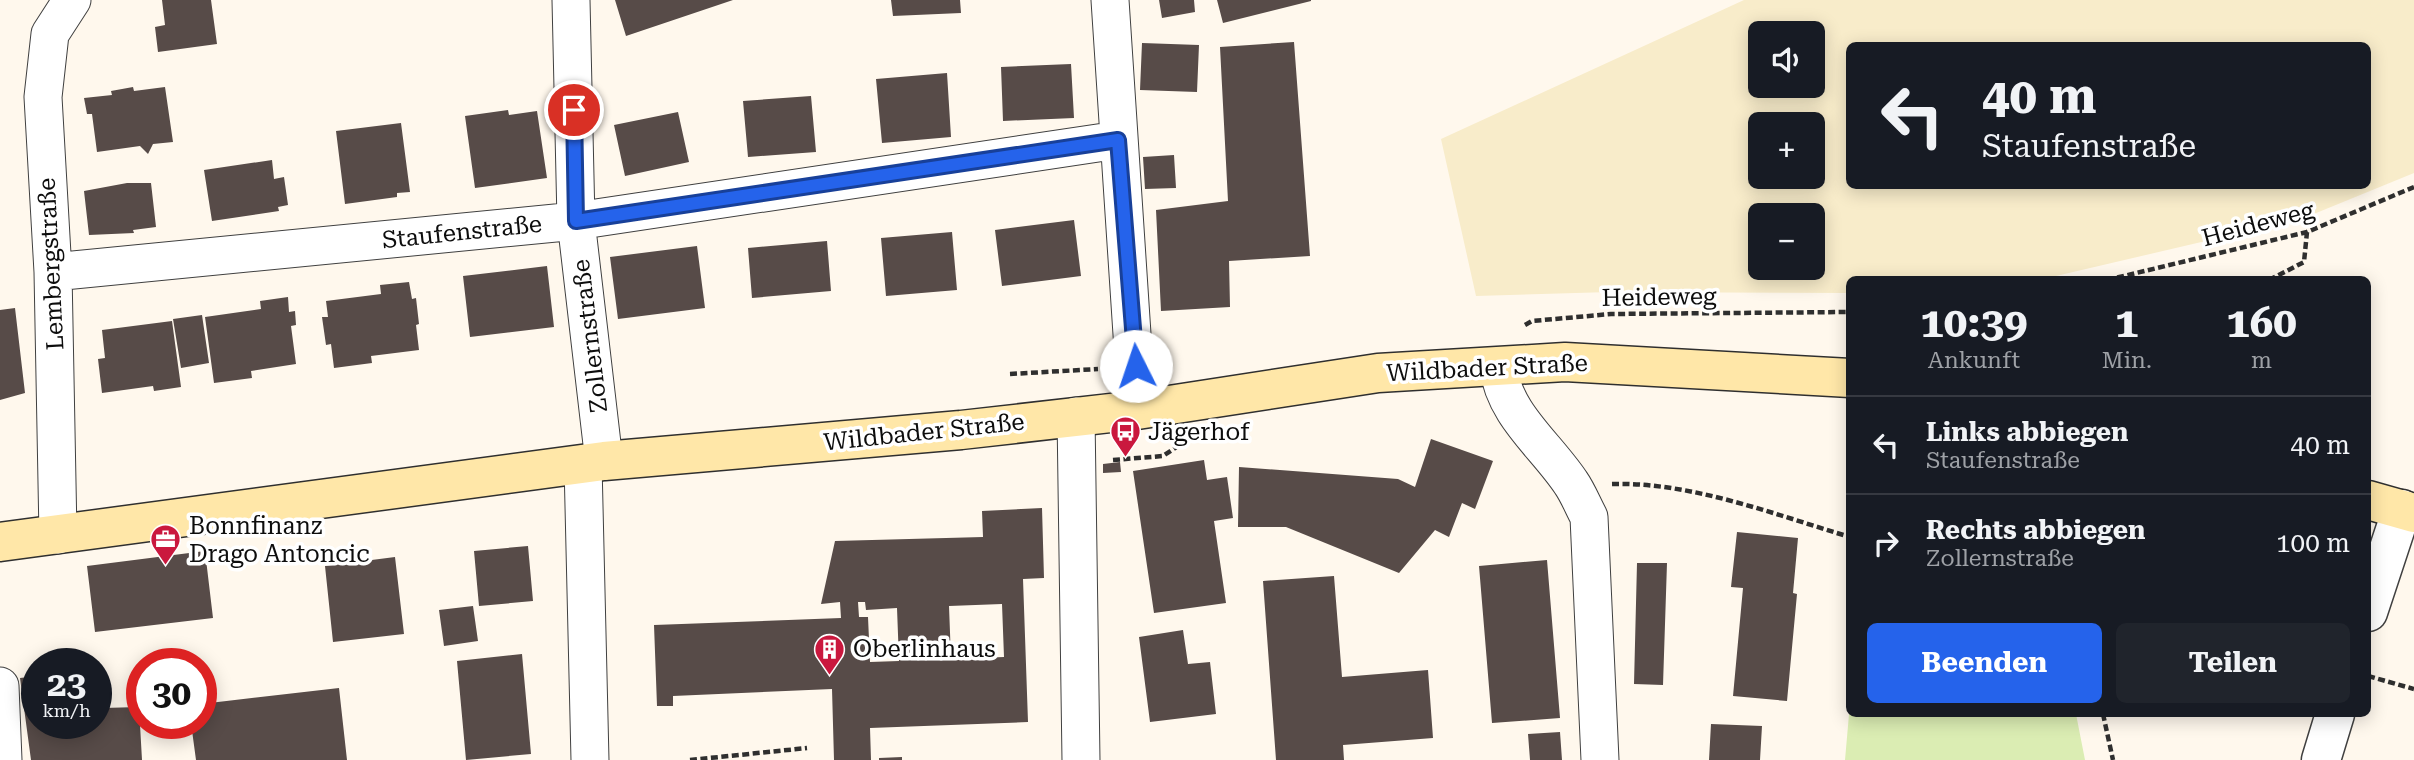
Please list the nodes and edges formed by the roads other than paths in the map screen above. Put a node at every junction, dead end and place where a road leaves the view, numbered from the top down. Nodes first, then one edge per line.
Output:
1 (72, 0) edge
2 (571, 0) edge
3 (1110, 0) edge
4 (1118, 140) junction
5 (576, 221) junction
6 (53, 272) junction
7 (1498, 366) junction
8 (1846, 378) edge
9 (1137, 410) junction
10 (1076, 416) junction
11 (594, 463) junction
12 (2395, 508) edge
13 (58, 535) junction
14 (0, 542) edge
15 (2371, 600) edge
16 (0, 686) edge
17 (2334, 717) edge
18 (4, 760) edge
19 (590, 760) edge
20 (1082, 760) edge
21 (1600, 760) edge
22 (2321, 760) edge

1 - 6 street, Lembergstraße
2 - 5 street, Zollernstraße
3 - 4 street
4 - 5 street, Staufenstraße
4 - 9 street
5 - 6 street, Staufenstraße
5 - 11 street, Zollernstraße
6 - 13 street, Lembergstraße
7 - 8 main road, Wildbader Straße
7 - 9 main road, Wildbader Straße
7 - 21 street
9 - 10 main road, Wildbader Straße
10 - 11 main road, Wildbader Straße
10 - 20 street
11 - 13 main road, Wildbader Straße
11 - 19 street, Zollernstraße
12 - 15 street
13 - 14 main road, Wildbader Straße
16 - 18 street
17 - 22 street

